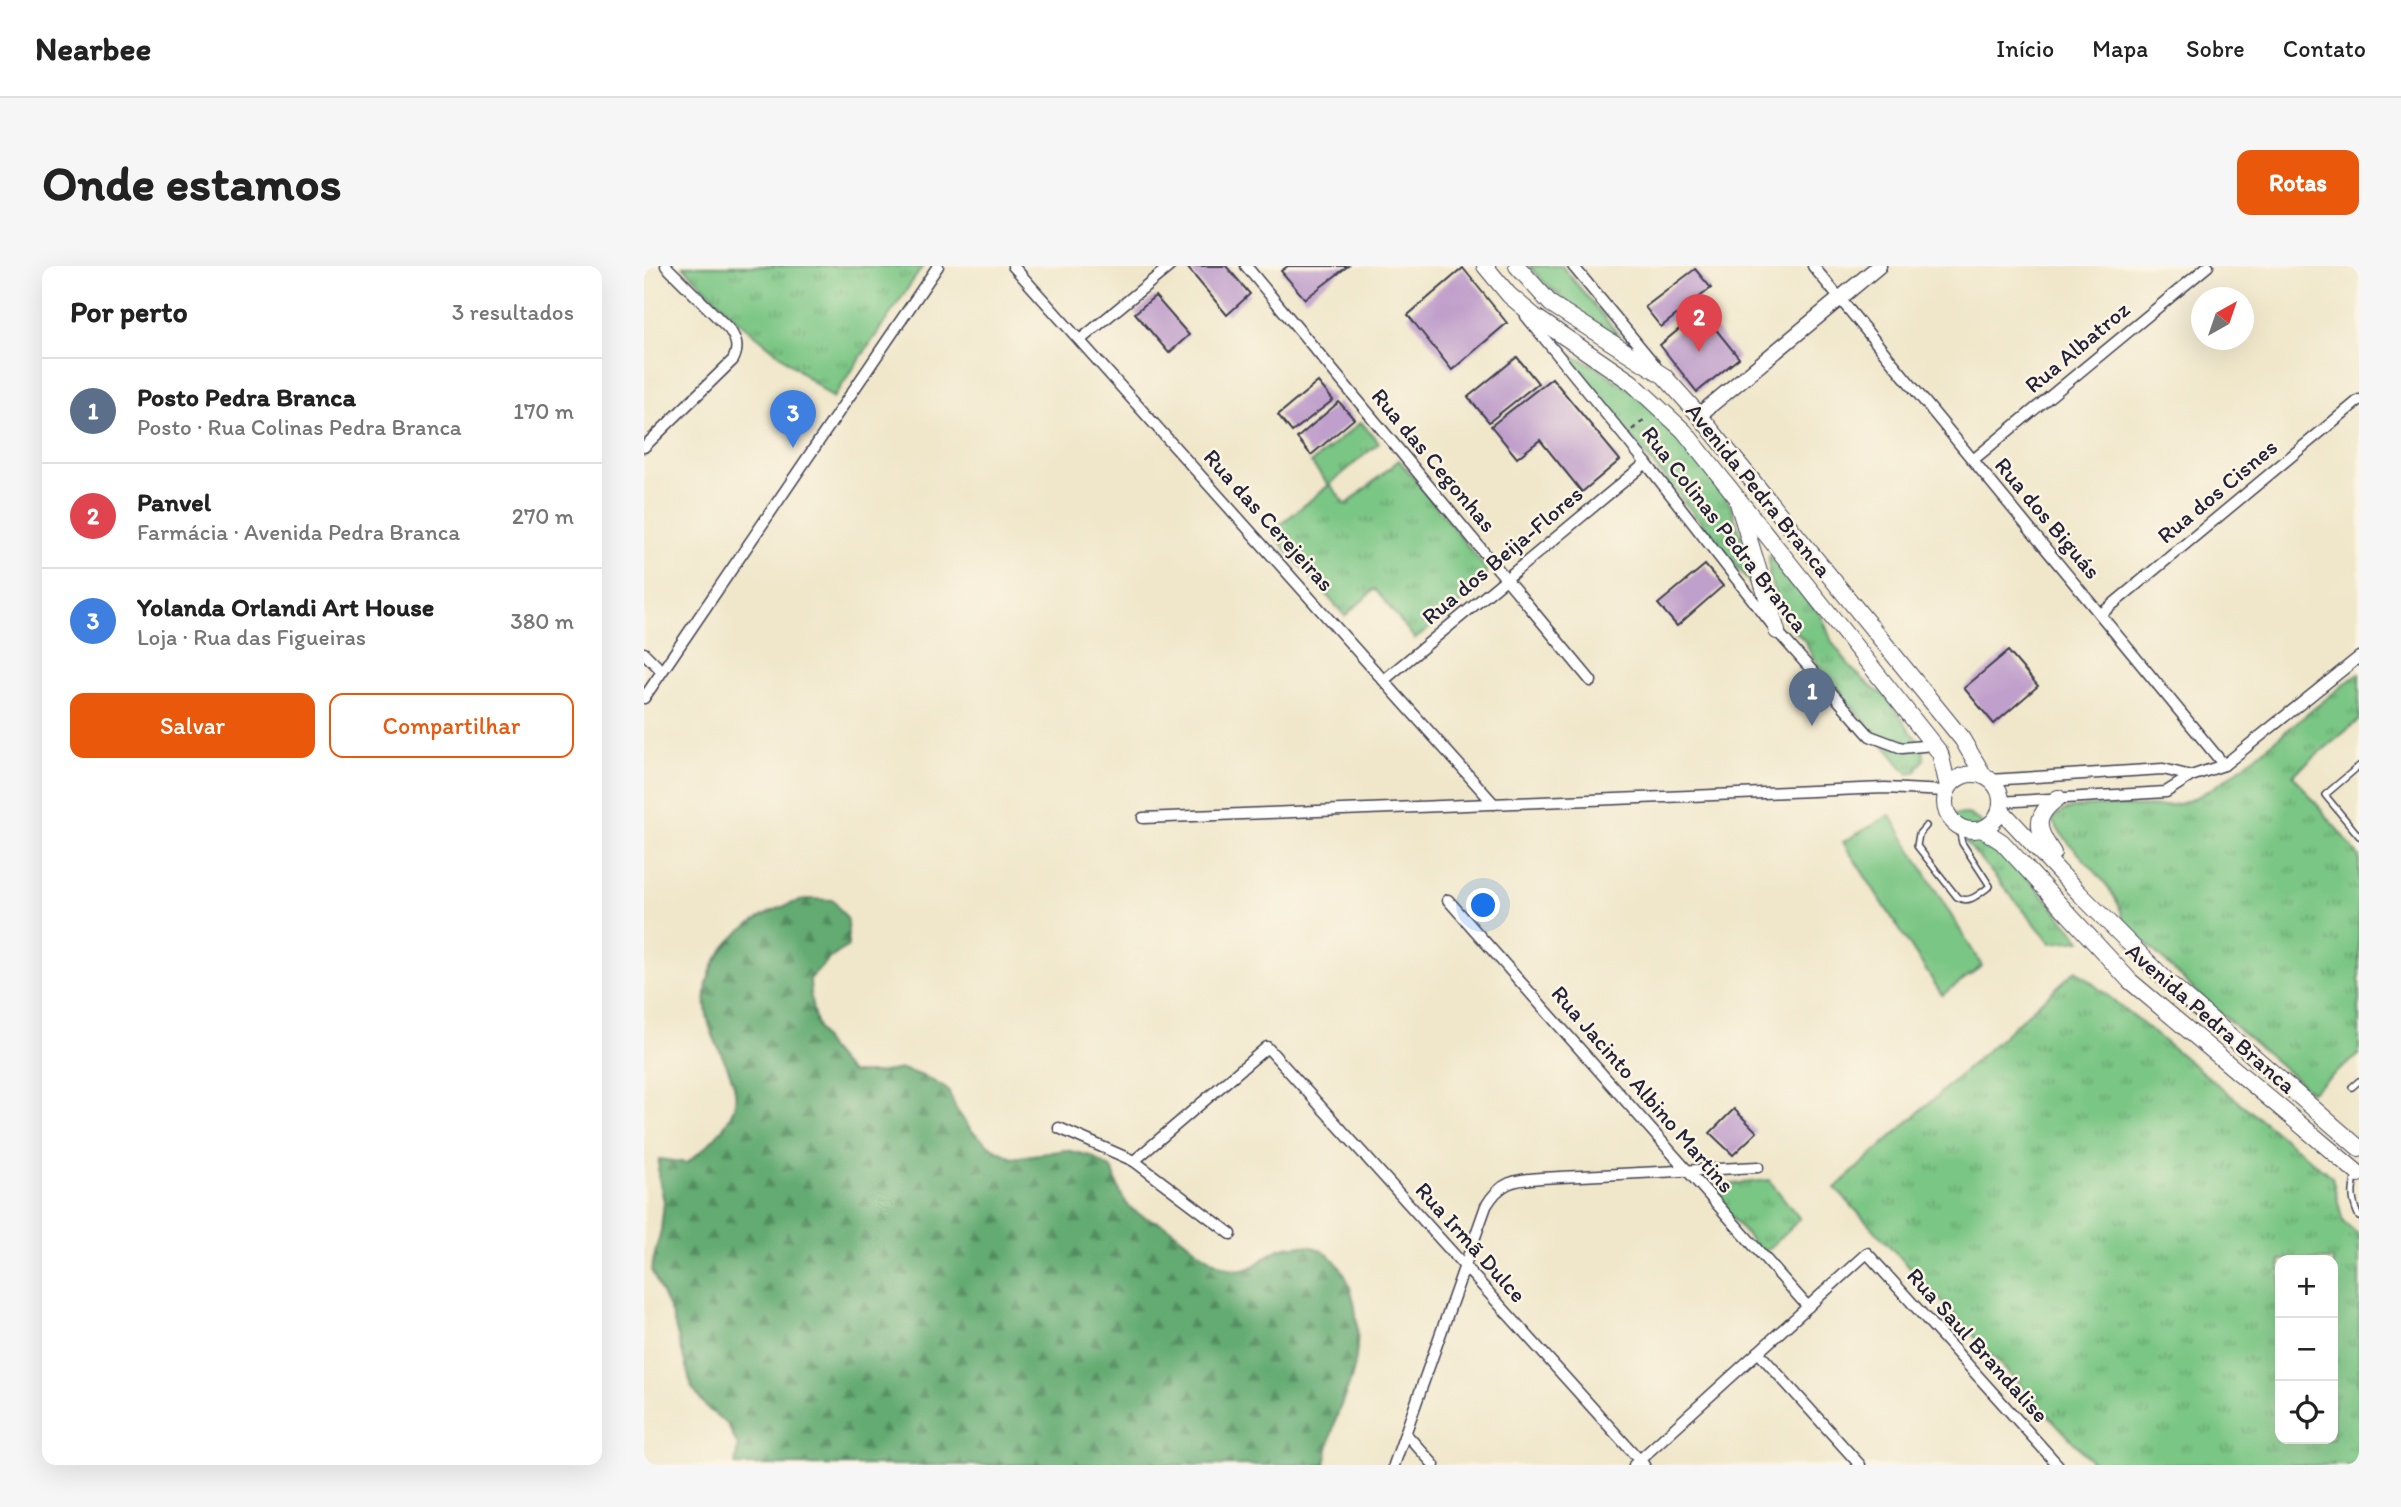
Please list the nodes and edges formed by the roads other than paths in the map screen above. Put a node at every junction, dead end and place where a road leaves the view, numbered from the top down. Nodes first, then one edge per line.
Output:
1 (666, 266) edge
2 (938, 266) edge
3 (1013, 266) edge
4 (1170, 266) edge
5 (1245, 266) edge
6 (1485, 266) edge
7 (1517, 266) edge
8 (1573, 266) edge
9 (1813, 266) edge
10 (1879, 266) edge
11 (2208, 266) edge
12 (1509, 295) junction
13 (1840, 298) junction
14 (1080, 340) junction
15 (1664, 376) junction
16 (2359, 400) edge
17 (1699, 415) junction
18 (644, 447) edge
19 (1973, 460) junction
20 (1646, 463) junction
21 (1735, 494) junction
22 (1506, 579) junction
23 (2101, 614) junction
24 (1777, 631) junction
25 (644, 653) edge
26 (2359, 657) edge
27 (662, 671) junction
28 (1384, 680) junction
29 (1591, 681) dead end
30 (644, 698) edge
31 (1933, 745) junction
32 (2224, 765) junction
33 (2359, 766) edge
34 (2191, 776) junction
35 (1986, 778) junction
36 (1947, 789) junction
37 (2058, 799) junction
38 (1494, 804) junction
39 (2000, 805) junction
40 (1143, 818) dead end
41 (1958, 825) junction
42 (1926, 826) dead end
43 (1982, 829) junction
44 (2359, 836) edge
45 (2079, 893) junction
46 (1448, 900) dead end
47 (2359, 1081) edge
48 (2352, 1087) dead end
49 (1059, 1128) dead end
50 (2359, 1148) edge
51 (1134, 1161) junction
52 (1758, 1167) dead end
53 (1688, 1171) junction
54 (2358, 1173) edge
55 (2359, 1217) edge
56 (1231, 1234) dead end
57 (1465, 1266) junction
58 (1808, 1307) junction
59 (1758, 1352) junction
60 (1406, 1434) junction
61 (1640, 1463) edge
62 (1394, 1465) edge
63 (1434, 1465) edge
64 (1860, 1465) edge
65 (2058, 1465) edge

1 - 18 street
2 - 27 street
3 - 14 street, Rua das Cerejeiras
4 - 14 street
5 - 22 street, Rua das Cegonhas
6 - 12 main road, Avenida Pedra Branca
7 - 15 main road, Avenida Pedra Branca
8 - 15 street, Avenida Pedra Branca
9 - 13 street, Rua dos Biguás
10 - 13 street
11 - 19 street, Rua Albatroz
12 - 20 street, Rua Colinas Pedra Branca
12 - 21 main road, Avenida Pedra Branca
13 - 17 street
13 - 19 street, Rua dos Biguás
14 - 28 street, Rua das Cerejeiras
15 - 17 main road, Avenida Pedra Branca
16 - 23 street, Rua dos Cisnes
17 - 35 main road, Avenida Pedra Branca
19 - 23 street, Rua dos Biguás
20 - 22 street, Rua dos Beija-Flores
20 - 24 street, Rua Colinas Pedra Branca
21 - 24 main road
21 - 31 main road, Avenida Pedra Branca
22 - 28 street, Rua dos Beija-Flores
22 - 29 street, Rua das Cegonhas
23 - 32 street, Rua dos Biguás
24 - 31 street, Rua Colinas Pedra Branca
25 - 27 street
26 - 32 street
27 - 30 street
28 - 38 street, Rua das Cerejeiras
31 - 36 main road, Avenida Pedra Branca
32 - 34 street
33 - 44 lane
34 - 35 street
34 - 37 street
35 - 36 main road
35 - 39 main road
36 - 38 street
36 - 41 main road
37 - 39 street
37 - 45 main road
38 - 40 street
39 - 43 main road
39 - 45 main road, Avenida Pedra Branca
41 - 42 lane
41 - 43 main road
43 - 54 main road, Avenida Pedra Branca
45 - 50 main road, Avenida Pedra Branca
46 - 53 street, Rua Jacinto Albino Martins
47 - 48 lane
49 - 51 street
51 - 56 street
51 - 57 street, Rua Irmã Dulce
52 - 53 street
53 - 57 street
53 - 58 street, Rua Jacinto Albino Martins
54 - 55 lane
57 - 60 street
57 - 61 street, Rua Irmã Dulce
58 - 59 street
58 - 65 street, Rua Saul Brandalise
59 - 61 street
59 - 64 street
60 - 62 street
60 - 63 street

